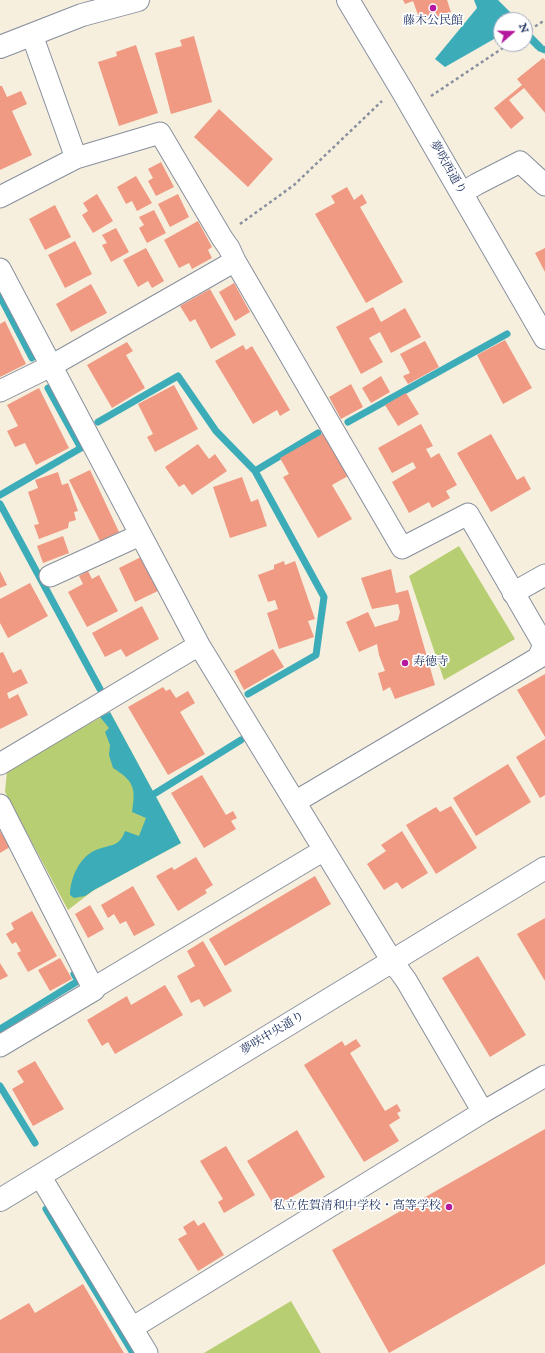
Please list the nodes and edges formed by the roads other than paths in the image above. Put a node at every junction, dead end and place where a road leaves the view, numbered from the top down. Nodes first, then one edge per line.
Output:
1 (138, 0) edge
2 (348, 0) edge
3 (32, 35) junction
4 (0, 47) edge
5 (76, 158) junction
6 (545, 185) edge
7 (462, 193) junction
8 (0, 197) edge
9 (235, 261) junction
10 (0, 269) edge
11 (545, 338) edge
12 (51, 366) junction
13 (0, 391) edge
14 (140, 535) junction
15 (545, 575) edge
16 (50, 576) dead end
17 (513, 593) junction
18 (199, 645) junction
19 (0, 764) edge
20 (295, 802) junction
21 (0, 805) edge
22 (324, 850) junction
23 (545, 868) edge
24 (392, 961) junction
25 (94, 990) junction
26 (0, 1046) edge
27 (545, 1076) edge
28 (483, 1112) junction
29 (40, 1176) junction
30 (0, 1200) edge
31 (132, 1328) junction
32 (147, 1353) edge

1 - 3 street
2 - 7 street, 夢咲西通り
3 - 4 street
3 - 5 street
5 - 8 street
5 - 9 street
6 - 7 street
7 - 11 street, 夢咲西通り
9 - 12 street
9 - 17 street
10 - 12 street
12 - 13 street
12 - 14 street
14 - 16 street
14 - 18 street
15 - 17 street
17 - 20 street
18 - 19 street
18 - 20 street
20 - 22 street
21 - 25 street
22 - 24 street
22 - 25 street
23 - 24 street, 夢咲中央通り
24 - 28 street
24 - 29 street, 夢咲中央通り
25 - 26 street
27 - 28 street
28 - 31 street
29 - 30 street, 夢咲中央通り
29 - 31 street
31 - 32 street

